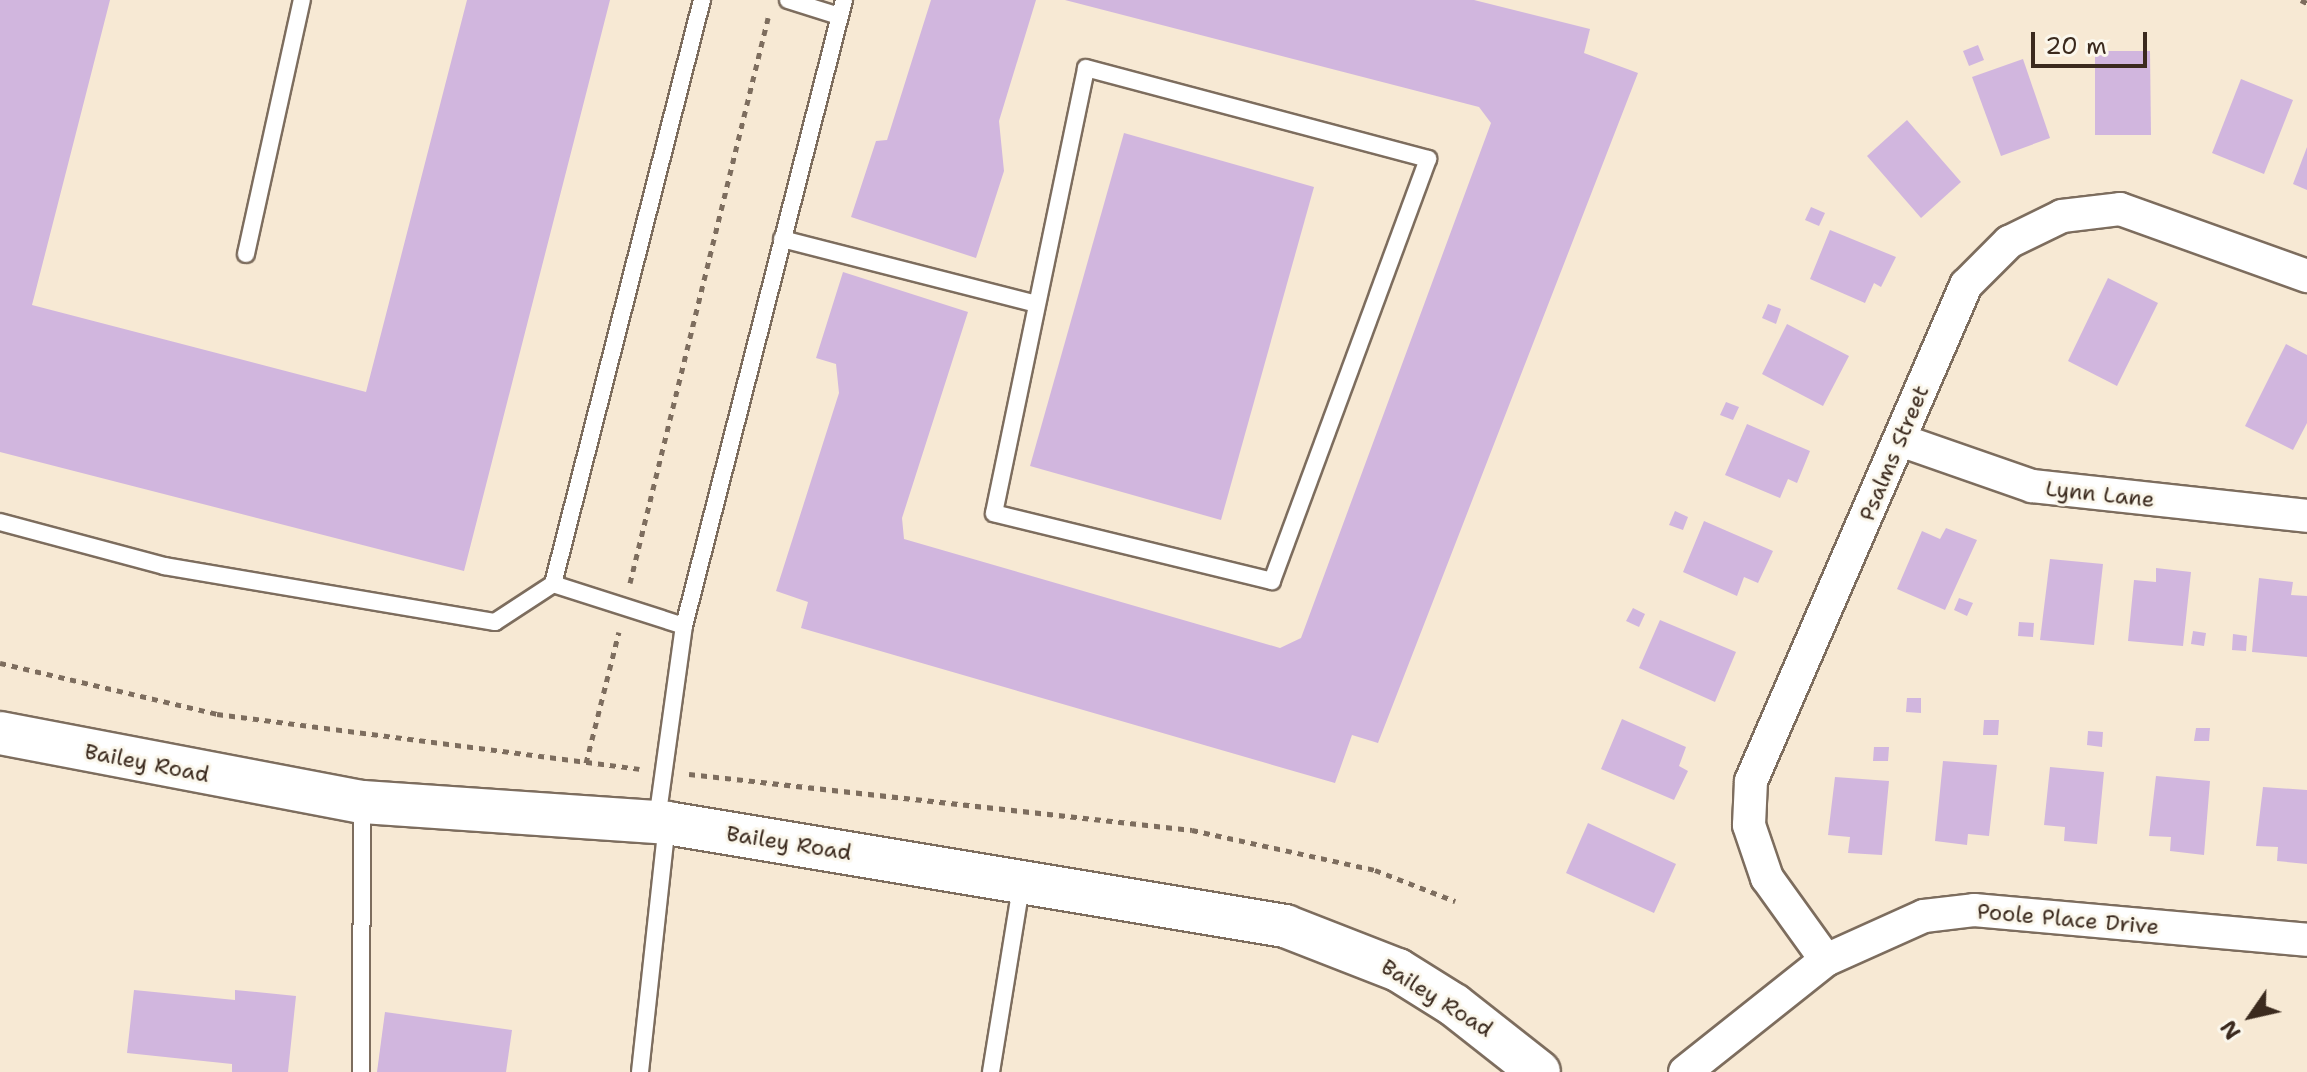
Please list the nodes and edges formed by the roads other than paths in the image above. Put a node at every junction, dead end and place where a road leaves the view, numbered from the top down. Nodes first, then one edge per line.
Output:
1 (302, 0) edge
2 (702, 0) edge
3 (788, 0) edge
4 (841, 8) edge
5 (782, 239) junction
6 (246, 254) dead end
7 (2307, 276) edge
8 (1034, 303) junction
9 (1900, 440) junction
10 (2307, 516) edge
11 (0, 522) edge
12 (553, 584) junction
13 (684, 626) junction
14 (0, 733) edge
15 (362, 802) junction
16 (662, 822) junction
17 (1023, 880) junction
18 (2307, 940) edge
19 (1826, 960) junction
20 (361, 1072) edge
21 (640, 1072) edge
22 (991, 1072) edge
23 (1539, 1072) edge
24 (1685, 1072) edge

1 - 6 lane
2 - 12 lane
3 - 4 lane
4 - 5 lane
5 - 8 lane
5 - 13 lane
7 - 9 street, Psalms Street
8 - 8 lane
9 - 10 street, Lynn Lane
9 - 19 street, Psalms Street
11 - 12 lane
12 - 13 lane
13 - 16 lane
14 - 15 street, Bailey Road
15 - 16 street, Bailey Road
15 - 20 lane
16 - 17 street, Bailey Road
16 - 21 lane
17 - 22 lane
17 - 23 street, Bailey Road
18 - 19 street, Poole Place Drive
19 - 24 street, Poole Place Drive

